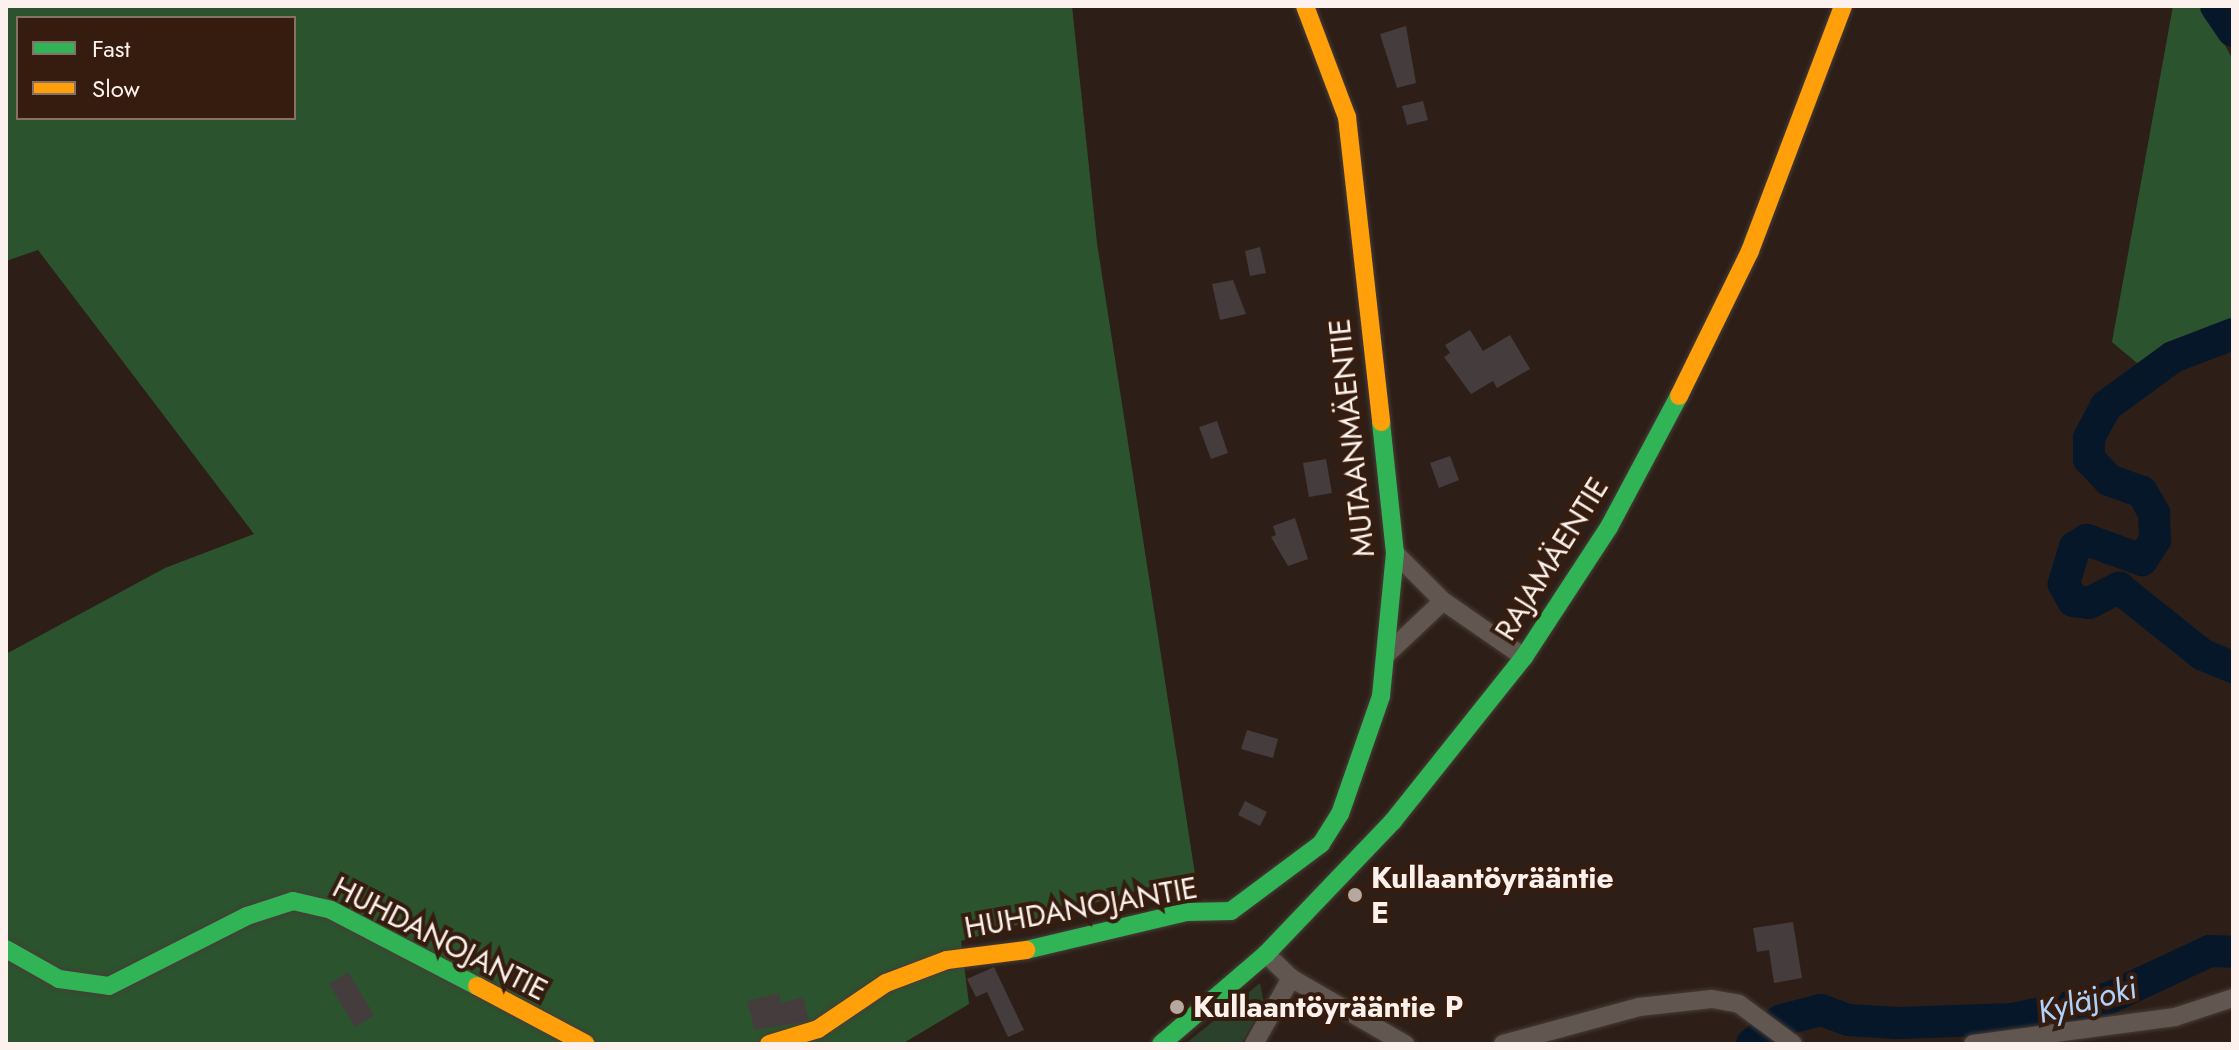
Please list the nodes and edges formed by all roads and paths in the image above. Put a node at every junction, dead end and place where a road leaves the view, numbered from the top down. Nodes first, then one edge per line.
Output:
1 (1305, 6) edge
2 (1843, 6) edge
3 (1395, 553) junction
4 (1443, 601) junction
5 (1387, 654) junction
6 (1524, 657) junction
7 (1231, 911) joint
8 (6, 949) edge
9 (1266, 954) junction
10 (1291, 978) junction
11 (2233, 998) edge
12 (1788, 1040) edge
13 (586, 1044) edge
14 (769, 1044) edge
15 (1161, 1044) edge
16 (1254, 1044) edge
17 (1405, 1044) edge
18 (1503, 1044) edge
19 (1973, 1044) edge

1 - 3 street, MUTAANMÄENTIE
2 - 6 street, RAJAMÄENTIE
3 - 4 street
3 - 5 street, MUTAANMÄENTIE
4 - 5 street
4 - 6 street
5 - 7 street, MUTAANMÄENTIE
6 - 9 street, RAJAMÄENTIE
7 - 14 street, HUHDANOJANTIE
8 - 13 street, HUHDANOJANTIE
9 - 10 street
9 - 15 street, RAJAMÄENTIE
10 - 16 street
10 - 17 street
11 - 19 street
12 - 18 street

